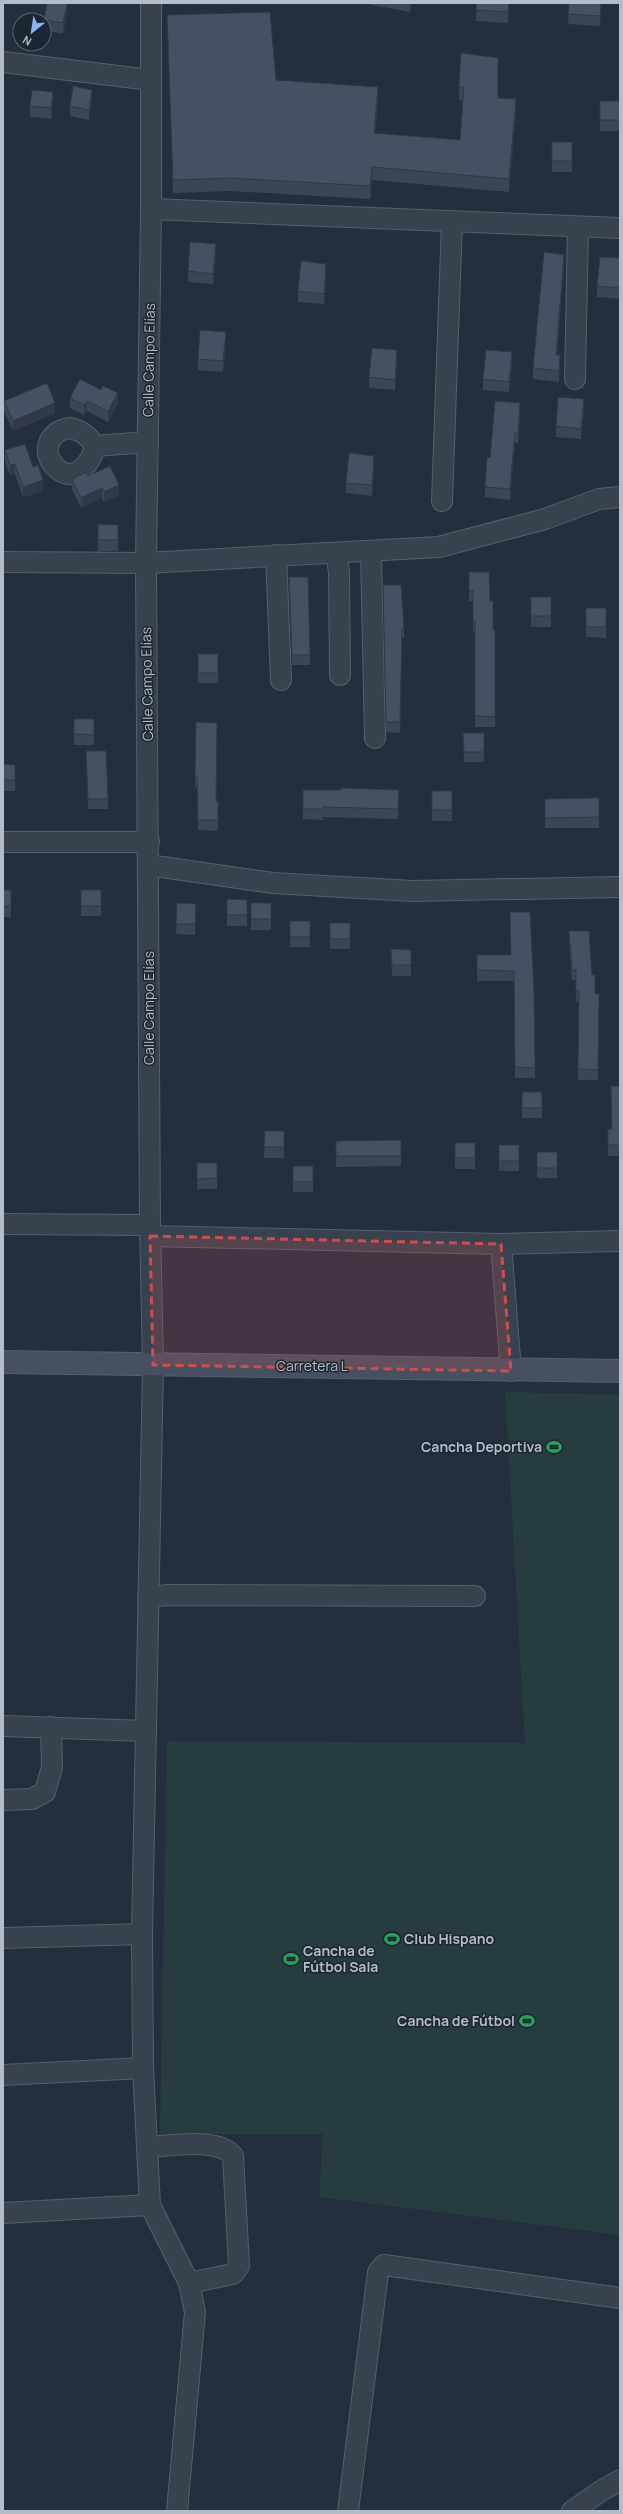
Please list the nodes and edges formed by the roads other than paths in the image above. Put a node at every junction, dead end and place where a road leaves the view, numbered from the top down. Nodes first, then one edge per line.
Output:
1 (151, 3) edge
2 (3, 62) edge
3 (151, 80) junction
4 (151, 209) junction
5 (452, 222) junction
6 (578, 228) junction
7 (620, 228) edge
8 (575, 379) dead end
9 (148, 442) junction
10 (95, 446) dead end
11 (620, 497) edge
12 (442, 501) dead end
13 (371, 553) junction
14 (336, 554) junction
15 (276, 555) junction
16 (3, 562) edge
17 (146, 563) junction
18 (340, 675) dead end
19 (281, 680) dead end
20 (375, 738) dead end
21 (3, 842) edge
22 (149, 842) junction
23 (148, 865) junction
24 (620, 887) edge
25 (3, 1224) edge
26 (150, 1230) junction
27 (620, 1241) edge
28 (501, 1244) junction
29 (3, 1362) edge
30 (153, 1365) junction
31 (511, 1370) junction
32 (620, 1371) edge
33 (475, 1596) dead end
34 (148, 1597) junction
35 (3, 1726) edge
36 (50, 1727) junction
37 (146, 1730) junction
38 (3, 1800) edge
39 (142, 1934) junction
40 (3, 1938) edge
41 (143, 2068) junction
42 (3, 2075) edge
43 (148, 2147) junction
44 (150, 2205) junction
45 (3, 2213) edge
46 (189, 2283) junction
47 (620, 2298) edge
48 (620, 2480) edge
49 (177, 2511) edge
50 (348, 2511) edge
51 (572, 2511) edge

1 - 3 street, Calle Campo Elías
2 - 3 street
3 - 4 street, Calle Campo Elías
4 - 5 street
4 - 9 street, Calle Campo Elías
5 - 6 street
5 - 12 street
6 - 7 street
6 - 8 street
9 - 10 street
9 - 17 street, Calle Campo Elías
11 - 13 street
13 - 14 street
13 - 20 street
14 - 15 street
14 - 18 street
15 - 17 street
15 - 19 street
16 - 17 street
17 - 22 street, Calle Campo Elías
21 - 22 street
22 - 23 street, Calle Campo Elías
23 - 24 street
23 - 26 street, Calle Campo Elías
25 - 26 street
26 - 28 street
26 - 30 street, Calle Campo Elías
27 - 28 street
28 - 31 street
29 - 30 street, Carretera L
30 - 31 street, Carretera L
30 - 34 street, Calle Campo Elías
31 - 32 street, Carretera L
33 - 34 street
34 - 37 street, Calle Campo Elías
35 - 36 street
36 - 37 street
36 - 38 street
37 - 39 street, Calle Campo Elías
39 - 40 street
39 - 41 street, Calle Campo Elías
41 - 42 street
41 - 43 street, Calle Campo Elías
43 - 44 street, Calle Campo Elías
43 - 46 street
44 - 45 street
44 - 46 street
46 - 49 street
47 - 50 street
48 - 51 street

